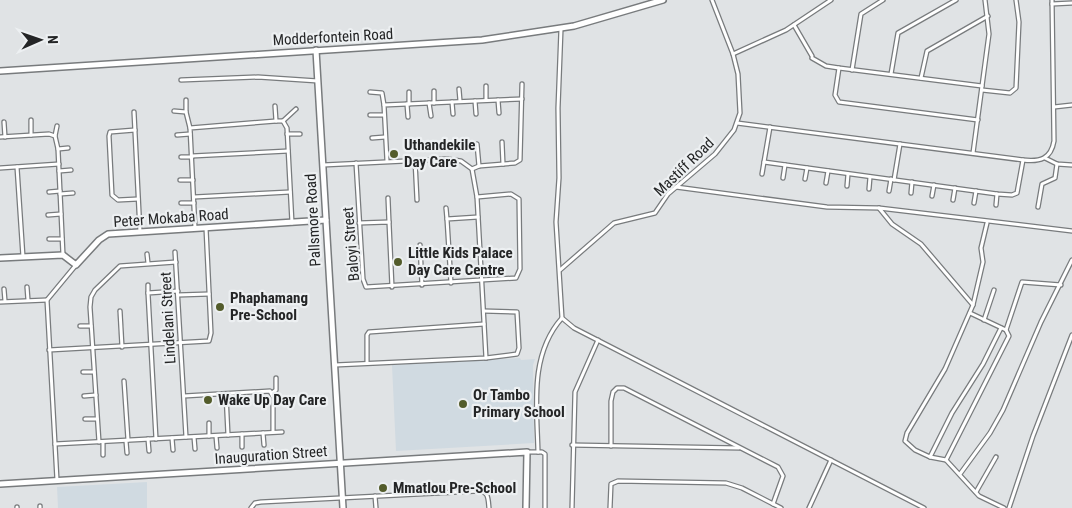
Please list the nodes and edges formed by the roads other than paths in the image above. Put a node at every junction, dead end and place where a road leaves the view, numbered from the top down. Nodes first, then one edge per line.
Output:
1 (663, 0) edge
2 (712, 0) edge
3 (832, 0) edge
4 (883, 0) edge
5 (956, 0) edge
6 (985, 0) edge
7 (1016, 0) edge
8 (1052, 2) edge
9 (1072, 3) edge
10 (988, 16) junction
11 (794, 25) junction
12 (561, 29) junction
13 (316, 50) junction
14 (733, 54) junction
15 (839, 68) junction
16 (852, 70) junction
17 (0, 71) edge
18 (891, 74) junction
19 (921, 78) junction
20 (182, 80) dead end
21 (318, 81) junction
22 (522, 84) dead end
23 (486, 86) dead end
24 (982, 88) junction
25 (459, 89) dead end
26 (434, 91) dead end
27 (370, 92) dead end
28 (409, 92) dead end
29 (522, 99) junction
30 (186, 100) dead end
31 (486, 100) junction
32 (498, 100) junction
33 (460, 101) junction
34 (475, 101) junction
35 (434, 102) junction
36 (452, 102) junction
37 (429, 103) junction
38 (408, 104) junction
39 (384, 105) junction
40 (1072, 105) edge
41 (275, 106) dead end
42 (1054, 107) junction
43 (296, 109) dead end
44 (174, 111) dead end
45 (134, 112) dead end
46 (186, 112) junction
47 (499, 113) dead end
48 (453, 114) dead end
49 (476, 114) dead end
50 (370, 115) dead end
51 (384, 115) junction
52 (431, 116) dead end
53 (408, 117) dead end
54 (31, 120) dead end
55 (978, 120) junction
56 (276, 121) junction
57 (283, 121) junction
58 (4, 122) dead end
59 (737, 123) junction
60 (57, 126) dead end
61 (770, 127) junction
62 (190, 128) junction
63 (135, 130) junction
64 (190, 134) junction
65 (288, 134) junction
66 (300, 134) dead end
67 (177, 135) dead end
68 (31, 136) junction
69 (55, 136) junction
70 (2, 137) edge
71 (372, 138) dead end
72 (385, 138) junction
73 (502, 142) dead end
74 (478, 144) dead end
75 (900, 144) junction
76 (68, 148) dead end
77 (58, 149) junction
78 (288, 151) junction
79 (973, 153) junction
80 (192, 156) junction
81 (181, 158) dead end
82 (1045, 158) junction
83 (415, 160) junction
84 (1023, 160) junction
85 (387, 161) junction
86 (764, 162) junction
87 (356, 163) junction
88 (58, 164) junction
89 (502, 164) junction
90 (1056, 164) junction
91 (785, 165) junction
92 (1072, 165) edge
93 (322, 166) junction
94 (479, 166) junction
95 (17, 167) junction
96 (0, 168) edge
97 (807, 168) junction
98 (71, 170) dead end
99 (472, 170) junction
100 (59, 171) junction
101 (828, 171) junction
102 (762, 174) dead end
103 (848, 174) junction
104 (870, 177) junction
105 (783, 178) dead end
106 (180, 180) dead end
107 (193, 180) junction
108 (805, 180) dead end
109 (892, 180) junction
110 (826, 182) dead end
111 (912, 182) junction
112 (934, 185) junction
113 (847, 186) dead end
114 (676, 187) junction
115 (955, 188) junction
116 (869, 189) dead end
117 (889, 191) dead end
118 (976, 191) junction
119 (49, 192) dead end
120 (60, 192) junction
121 (290, 192) junction
122 (73, 193) dead end
123 (911, 193) dead end
124 (997, 194) junction
125 (932, 196) dead end
126 (194, 197) junction
127 (477, 197) junction
128 (388, 198) dead end
129 (138, 199) junction
130 (416, 200) dead end
131 (953, 200) dead end
132 (181, 203) dead end
133 (194, 203) junction
134 (974, 203) dead end
135 (996, 205) dead end
136 (1038, 207) dead end
137 (446, 208) dead end
138 (879, 208) junction
139 (61, 214) junction
140 (48, 215) dead end
141 (478, 217) junction
142 (447, 219) junction
143 (326, 220) junction
144 (292, 222) junction
145 (389, 222) junction
146 (359, 223) junction
147 (987, 223) junction
148 (206, 228) junction
149 (195, 229) junction
150 (1072, 230) edge
151 (140, 232) junction
152 (49, 239) dead end
153 (62, 239) junction
154 (420, 245) dead end
155 (176, 252) dead end
156 (147, 254) dead end
157 (63, 255) junction
158 (23, 257) junction
159 (0, 258) edge
160 (1072, 260) edge
161 (176, 262) junction
162 (148, 263) junction
163 (76, 265) junction
164 (560, 270) junction
165 (482, 281) junction
166 (451, 283) junction
167 (148, 285) dead end
168 (422, 285) junction
169 (1060, 285) junction
170 (27, 287) dead end
171 (392, 287) junction
172 (4, 289) dead end
173 (994, 290) dead end
174 (148, 293) junction
175 (178, 293) junction
176 (209, 294) junction
177 (28, 300) junction
178 (47, 300) junction
179 (2, 301) edge
180 (973, 305) junction
181 (120, 311) dead end
182 (484, 312) junction
183 (970, 313) junction
184 (562, 318) junction
185 (984, 320) junction
186 (484, 324) junction
187 (80, 326) dead end
188 (92, 326) junction
189 (1001, 328) junction
190 (1006, 330) junction
191 (1072, 335) edge
192 (598, 340) junction
193 (181, 344) junction
194 (151, 346) junction
195 (122, 347) junction
196 (92, 349) junction
197 (50, 350) junction
198 (486, 358) junction
199 (367, 363) junction
200 (335, 365) junction
201 (83, 372) dead end
202 (94, 372) junction
203 (276, 378) dead end
204 (124, 382) dead end
205 (226, 394) junction
206 (272, 394) junction
207 (96, 395) junction
208 (84, 396) dead end
209 (184, 396) junction
210 (85, 419) dead end
211 (97, 419) junction
212 (209, 423) dead end
213 (273, 431) junction
214 (282, 432) dead end
215 (263, 433) junction
216 (242, 434) junction
217 (228, 435) junction
218 (209, 436) junction
219 (216, 436) junction
220 (186, 437) junction
221 (194, 437) junction
222 (172, 438) junction
223 (148, 439) junction
224 (156, 439) junction
225 (127, 441) junction
226 (101, 442) junction
227 (55, 444) junction
228 (264, 445) dead end
229 (572, 445) junction
230 (611, 446) junction
231 (242, 447) dead end
232 (217, 448) dead end
233 (740, 448) junction
234 (195, 449) dead end
235 (172, 450) dead end
236 (149, 451) dead end
237 (527, 452) junction
238 (540, 452) junction
239 (127, 453) dead end
240 (104, 455) dead end
241 (930, 457) junction
242 (996, 457) dead end
243 (831, 460) junction
244 (946, 460) junction
245 (340, 463) junction
246 (960, 474) junction
247 (57, 480) junction
248 (0, 484) edge
249 (976, 492) junction
250 (375, 496) junction
251 (342, 498) junction
252 (773, 504) junction
253 (251, 508) edge
254 (343, 508) edge
255 (376, 508) edge
256 (489, 508) edge
257 (526, 508) edge
258 (545, 508) edge
259 (572, 508) edge
260 (610, 508) edge
261 (781, 508) edge
262 (809, 508) edge
263 (924, 508) edge
264 (1004, 508) edge
265 (1009, 508) edge

1 - 12 street, Modderfontein Road
2 - 14 street, Mastiff Road
3 - 11 street
4 - 16 street
5 - 18 street
6 - 10 street
7 - 24 street
8 - 9 street
8 - 42 street
10 - 19 street
10 - 24 street
11 - 14 street
11 - 15 street
12 - 13 street, Modderfontein Road
12 - 164 street
13 - 17 street, Modderfontein Road
13 - 21 street, Pallsmore Road
14 - 59 street, Mastiff Road
15 - 16 street
15 - 55 street
16 - 18 street
18 - 19 street
19 - 24 street
20 - 21 street
21 - 93 street, Pallsmore Road
22 - 29 street
23 - 31 street
24 - 55 street
25 - 33 street
26 - 35 street
27 - 39 street
28 - 38 street
29 - 32 street
29 - 89 street
30 - 46 street
31 - 32 street
31 - 34 street
32 - 47 street
33 - 34 street
33 - 36 street
34 - 49 street
35 - 36 street
35 - 37 street
36 - 48 street
37 - 38 street
37 - 52 street
38 - 39 street
38 - 53 street
39 - 51 street
40 - 42 street
41 - 56 street
42 - 82 street
43 - 57 street
44 - 46 street
45 - 63 street
46 - 62 street
50 - 51 street
51 - 72 street
54 - 68 street
55 - 79 street
56 - 57 street
56 - 62 street
57 - 65 street
58 - 70 street
59 - 61 street
59 - 114 street, Mastiff Road
60 - 69 street
61 - 75 street
61 - 86 street
62 - 64 street
63 - 129 street
63 - 129 street
64 - 67 street
64 - 80 street
65 - 66 street
65 - 78 street
68 - 69 street
68 - 70 street
69 - 77 street
71 - 72 street
72 - 85 street
73 - 89 street
74 - 94 street
75 - 79 street
75 - 109 street
76 - 77 street
77 - 88 street
78 - 80 street
78 - 121 street
79 - 84 street
80 - 81 street
80 - 107 street
82 - 84 street
82 - 90 street
83 - 85 street
83 - 99 street
83 - 130 street
84 - 124 street
85 - 87 street
86 - 91 street
86 - 102 street
87 - 93 street
87 - 146 street, Baloyi Street
88 - 95 street
88 - 100 street
89 - 94 street
90 - 92 street
90 - 136 street
91 - 97 street
91 - 105 street
93 - 143 street, Pallsmore Road
94 - 99 street
95 - 96 street
95 - 158 street
97 - 101 street
97 - 108 street
98 - 100 street
99 - 127 street
100 - 120 street
101 - 103 street
101 - 110 street
103 - 104 street
103 - 113 street
104 - 109 street
104 - 116 street
106 - 107 street
107 - 126 street
109 - 111 street
109 - 117 street
111 - 112 street
111 - 123 street
112 - 115 street
112 - 125 street
114 - 138 street
114 - 164 street, Mastiff Road
115 - 118 street
115 - 131 street
118 - 124 street
118 - 134 street
119 - 120 street
120 - 122 street
120 - 139 street
121 - 126 street
121 - 144 street
124 - 135 street
126 - 133 street
127 - 141 street
127 - 165 street, Baloyi Street
128 - 145 street
129 - 151 street
132 - 133 street
133 - 149 street
137 - 142 street
138 - 147 street
138 - 180 street
139 - 140 street
139 - 153 street
141 - 142 street
141 - 165 street
142 - 166 street
143 - 144 street, Peter Mokaba Road
143 - 200 street, Pallsmore Road
144 - 148 street, Peter Mokaba Road
145 - 146 street
145 - 171 street
146 - 171 street, Baloyi Street
147 - 150 street
147 - 180 street
148 - 149 street, Peter Mokaba Road
148 - 176 street
149 - 151 street, Peter Mokaba Road
151 - 163 street, Peter Mokaba Road
152 - 153 street
153 - 157 street
154 - 168 street
155 - 161 street
156 - 162 street
157 - 158 street
157 - 163 street
158 - 159 street
160 - 169 street
161 - 162 street, Lindelani Street
161 - 175 street, Lindelani Street
162 - 188 street, Lindelani Street
163 - 178 street, Peter Mokaba Road
164 - 184 street
165 - 166 street, Baloyi Street
165 - 182 street
166 - 168 street, Baloyi Street
167 - 174 street
168 - 171 street, Baloyi Street
169 - 190 street
169 - 246 street
170 - 177 street
172 - 179 street
173 - 185 street
174 - 175 street
174 - 194 street
175 - 176 street
175 - 193 street, Lindelani Street
176 - 193 street
177 - 178 street
177 - 179 street
178 - 197 street
180 - 183 street
181 - 195 street
182 - 186 street
182 - 198 street
183 - 185 street
183 - 241 street
184 - 192 street
184 - 238 street
185 - 189 street
186 - 198 street
186 - 199 street
187 - 188 street
188 - 196 street, Lindelani Street
189 - 190 street
189 - 241 street
190 - 244 street
191 - 265 street
192 - 229 street
192 - 243 street
193 - 194 street
193 - 209 street, Lindelani Street
194 - 195 street
194 - 224 street
195 - 196 street
196 - 197 street
196 - 202 street, Lindelani Street
197 - 227 street
198 - 199 street
199 - 200 street
200 - 245 street, Pallsmore Road
201 - 202 street
202 - 207 street, Lindelani Street
203 - 206 street
204 - 225 street
205 - 206 street
205 - 209 street
205 - 217 street
206 - 213 street
207 - 208 street
207 - 211 street, Lindelani Street
209 - 220 street, Lindelani Street
210 - 211 street
211 - 226 street, Lindelani Street
212 - 218 street
213 - 214 street
213 - 215 street
215 - 216 street
215 - 228 street
216 - 217 street
216 - 231 street
217 - 219 street
218 - 219 street
218 - 221 street
219 - 232 street
220 - 221 street
220 - 222 street
221 - 234 street
222 - 224 street
222 - 235 street
223 - 224 street
223 - 225 street
223 - 236 street
225 - 226 street
225 - 239 street
226 - 227 street
226 - 240 street, Lindelani Street
227 - 247 street
229 - 230 street
229 - 259 street
230 - 233 street
230 - 233 street
233 - 252 street
237 - 238 street, Inauguration Street
237 - 245 street, Inauguration Street
237 - 257 street
238 - 258 street
241 - 244 street
242 - 249 street
243 - 262 street
243 - 263 street
244 - 246 street
245 - 247 street, Inauguration Street
245 - 251 street, Pallsmore Road
246 - 249 street
247 - 248 street, Inauguration Street
249 - 264 street
250 - 251 street
250 - 255 street
250 - 256 street
251 - 253 street
251 - 254 street, Pallsmore Road
252 - 260 street
252 - 261 street

